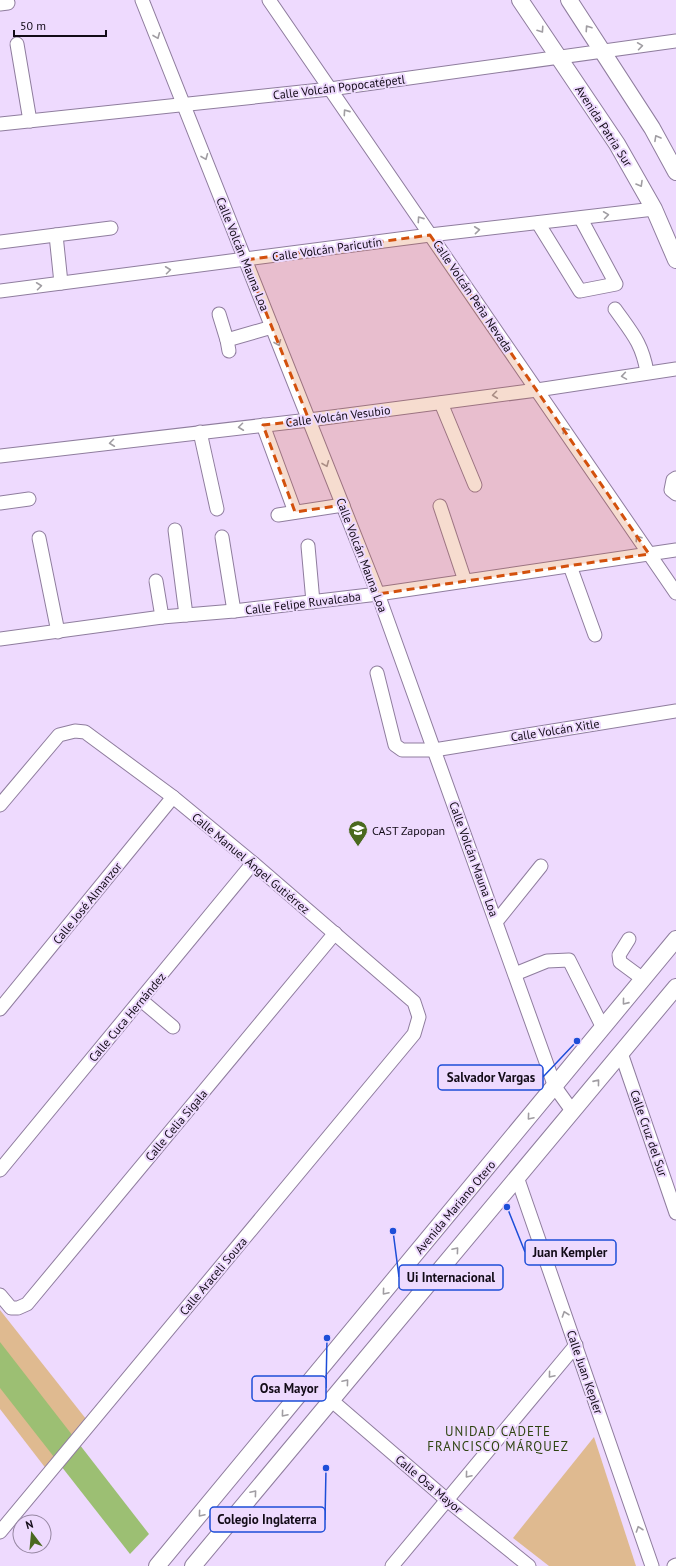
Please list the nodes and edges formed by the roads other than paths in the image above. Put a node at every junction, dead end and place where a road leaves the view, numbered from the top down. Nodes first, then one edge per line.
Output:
1 (142, 0) edge
2 (269, 0) edge
3 (520, 0) edge
4 (569, 0) edge
5 (676, 41) edge
6 (17, 44) dead end
7 (604, 52) junction
8 (559, 57) junction
9 (330, 89) junction
10 (184, 105) junction
11 (30, 121) junction
12 (0, 124) edge
13 (676, 172) edge
14 (654, 209) junction
15 (581, 218) junction
16 (538, 223) junction
17 (111, 228) dead end
18 (56, 235) junction
19 (430, 235) junction
20 (0, 242) edge
21 (245, 260) junction
22 (676, 260) edge
23 (61, 283) junction
24 (0, 291) edge
25 (615, 309) dead end
26 (219, 314) dead end
27 (272, 327) junction
28 (676, 369) edge
29 (647, 372) junction
30 (537, 390) junction
31 (441, 402) junction
32 (309, 420) junction
33 (263, 425) junction
34 (200, 432) junction
35 (0, 456) edge
36 (676, 478) edge
37 (475, 485) dead end
38 (676, 494) edge
39 (29, 499) dead end
40 (0, 503) edge
41 (343, 505) junction
42 (440, 506) dead end
43 (217, 509) dead end
44 (295, 512) junction
45 (278, 515) dead end
46 (174, 530) dead end
47 (222, 537) dead end
48 (39, 538) dead end
49 (308, 546) dead end
50 (676, 550) edge
51 (649, 554) junction
52 (570, 566) junction
53 (465, 581) junction
54 (156, 582) dead end
55 (676, 593) edge
56 (378, 594) junction
57 (313, 602) junction
58 (234, 611) junction
59 (186, 615) junction
60 (162, 617) junction
61 (58, 632) junction
62 (595, 635) dead end
63 (0, 639) edge
64 (377, 673) dead end
65 (676, 711) edge
66 (434, 750) junction
67 (173, 797) junction
68 (0, 804) edge
69 (254, 864) junction
70 (541, 866) dead end
71 (496, 922) junction
72 (335, 933) junction
73 (629, 939) dead end
74 (676, 939) edge
75 (515, 974) junction
76 (643, 979) junction
77 (676, 987) edge
78 (141, 1000) junction
79 (0, 1009) edge
80 (420, 1017) joint
81 (173, 1026) dead end
82 (604, 1028) junction
83 (621, 1053) junction
84 (555, 1087) junction
85 (573, 1112) junction
86 (0, 1170) edge
87 (517, 1177) junction
88 (676, 1213) edge
89 (0, 1295) edge
90 (576, 1345) junction
91 (331, 1400) junction
92 (447, 1500) junction
93 (0, 1532) edge
94 (157, 1566) edge
95 (193, 1566) edge
96 (392, 1566) edge
97 (529, 1566) edge
98 (652, 1566) edge

1 -> 10 street, Calle Volcán Mauna Loa
2 - 9 street, Calle Volcán Peña Nevada
3 -> 8 main road, Avenida Patria Sur
7 -> 4 main road
7 -> 5 street, Calle Volcán Popocatépetl
6 - 11 street
7 - 8 street, Calle Volcán Popocatépetl
13 -> 7 main road
8 - 9 street, Calle Volcán Popocatépetl
8 -> 14 main road, Avenida Patria Sur
9 - 10 street, Calle Volcán Popocatépetl
19 -> 9 street, Calle Volcán Peña Nevada
10 - 11 street, Calle Volcán Popocatépetl
10 -> 21 street, Calle Volcán Mauna Loa
11 - 12 street, Calle Volcán Popocatépetl
15 -> 14 street, Calle Volcán Paricutín
14 - 22 main road, Avenida Patria Sur
15 - 16 street, Calle Volcán Paricutín
15 - 16 street
19 -> 16 street, Calle Volcán Paricutín
17 - 18 street
18 - 20 street
18 - 23 street
19 - 21 street, Calle Volcán Paricutín
19 - 30 street, Calle Volcán Peña Nevada
23 -> 21 street, Calle Volcán Paricutín
21 - 27 street, Calle Volcán Mauna Loa
24 -> 23 street, Calle Volcán Paricutín
25 - 29 street
26 - 27 street
27 -> 32 street, Calle Volcán Mauna Loa
28 - 29 street, Calle Volcán Vesubio
29 -> 30 street, Calle Volcán Vesubio
30 -> 31 street, Calle Volcán Vesubio
51 -> 30 street, Calle Volcán Peña Nevada
31 - 32 street, Calle Volcán Vesubio
31 - 37 street
32 - 33 street, Calle Volcán Vesubio
32 -> 41 street, Calle Volcán Mauna Loa
33 -> 34 street, Calle Volcán Vesubio
33 - 44 street
34 -> 35 street, Calle Volcán Vesubio
34 - 43 street
36 - 38 street
39 - 40 street
41 - 44 street
41 - 56 street, Calle Volcán Mauna Loa
42 - 53 street
44 - 45 street
46 - 59 street
47 - 58 street
48 - 61 street
49 - 57 street
50 - 51 street, Calle Felipe Ruvalcaba
51 - 52 street, Calle Felipe Ruvalcaba
51 - 55 street, Calle Volcán Peña Nevada
52 - 53 street, Calle Felipe Ruvalcaba
52 - 62 street
53 - 56 street, Calle Felipe Ruvalcaba
54 - 60 street
56 - 57 street, Calle Felipe Ruvalcaba
56 - 66 street, Calle Volcán Mauna Loa
57 - 58 street, Calle Felipe Ruvalcaba
58 - 59 street, Calle Felipe Ruvalcaba
59 - 60 street, Calle Felipe Ruvalcaba
60 - 61 street, Calle Felipe Ruvalcaba
61 - 63 street, Calle Felipe Ruvalcaba
64 - 66 street, Calle Volcán Xitle
65 - 66 street, Calle Volcán Xitle
66 - 71 street, Calle Volcán Mauna Loa
67 - 68 street, Calle Manuel Ángel Gutiérrez
67 - 69 street, Calle Manuel Ángel Gutiérrez
67 - 79 street, Calle José Almanzor
69 - 72 street, Calle Manuel Ángel Gutiérrez
69 - 78 street, Calle Cuca Hernández
70 - 71 street
71 - 75 street, Calle Volcán Mauna Loa
72 - 80 street, Calle Manuel Ángel Gutiérrez
72 - 89 street, Calle Celia Sigala
73 - 76 street
74 - 76 main road, Avenida Mariano Otero
75 - 82 street
75 - 84 street, Calle Volcán Mauna Loa
76 -> 82 main road, Avenida Mariano Otero
77 - 83 main road
78 - 81 street
78 - 86 street, Calle Cuca Hernández
80 - 93 street, Calle Araceli Souza
82 - 84 main road, Avenida Mariano Otero
85 -> 83 main road
83 - 88 street, Calle Cruz del Sur
84 - 85 street, Calle Volcán Mauna Loa
84 -> 94 main road, Avenida Mariano Otero
85 - 87 main road
90 -> 87 street, Calle Juan Kepler
91 -> 87 main road
90 -> 92 street
98 -> 90 street, Calle Juan Kepler
91 - 92 street, Calle Osa Mayor
95 -> 91 main road
92 - 96 street
92 - 97 street, Calle Osa Mayor

